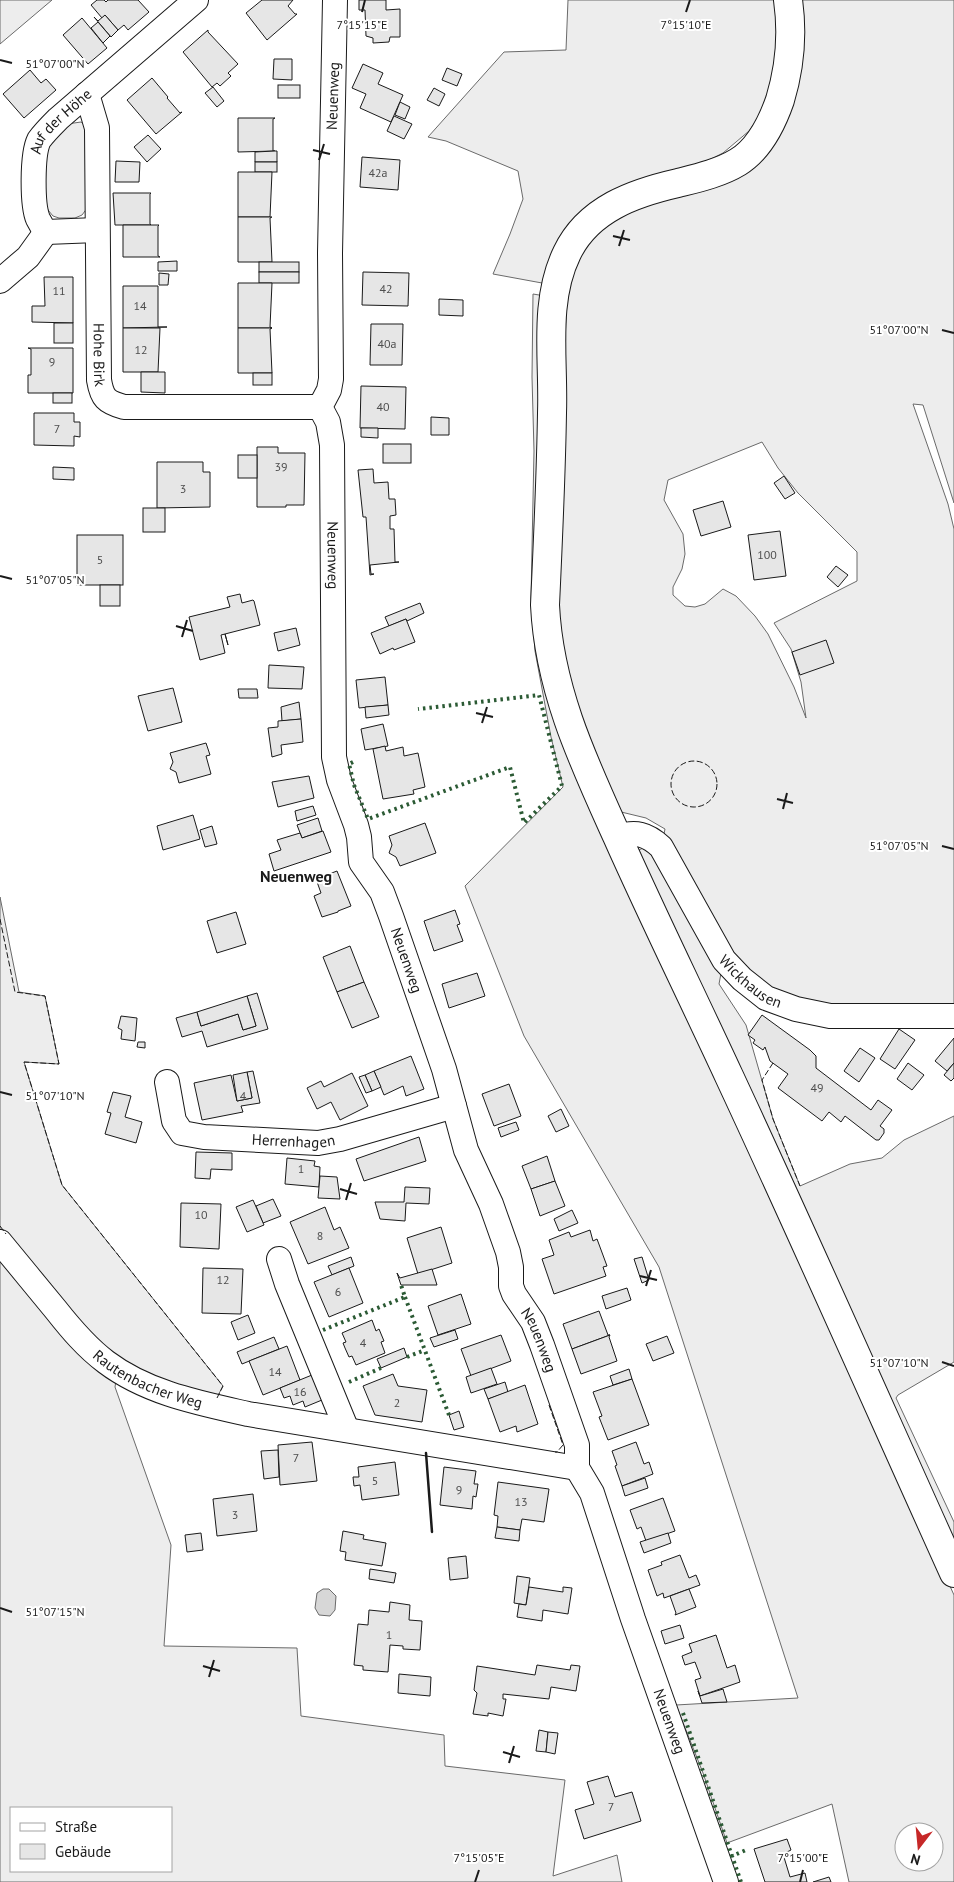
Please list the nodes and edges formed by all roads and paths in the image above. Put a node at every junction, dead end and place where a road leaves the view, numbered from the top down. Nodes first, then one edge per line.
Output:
1 (196, 0) edge
2 (335, 0) edge
3 (788, 0) edge
4 (87, 94) junction
5 (97, 230) junction
6 (46, 232) junction
7 (0, 281) edge
8 (320, 407) junction
9 (617, 837) junction
10 (954, 1016) edge
11 (167, 1082) dead end
12 (454, 1106) junction
13 (0, 1242) edge
14 (279, 1259) dead end
15 (347, 1430) junction
16 (577, 1468) junction
17 (954, 1573) edge
18 (726, 1882) edge

1 - 4 street, Auf der Höhe
2 - 8 street, Neuenweg
3 - 9 main road
4 - 5 street, Hohe Birk
4 - 6 street, Auf der Höhe
5 - 6 street
5 - 8 street, Hohe Birk
6 - 7 street
8 - 12 street, Neuenweg
9 - 10 street, Wickhausen
9 - 17 main road
11 - 12 street, Herrenhagen
12 - 16 street, Neuenweg
13 - 15 street, Rautenbacher Weg
14 - 15 street
15 - 16 street, Rautenbacher Weg
16 - 18 street, Neuenweg

